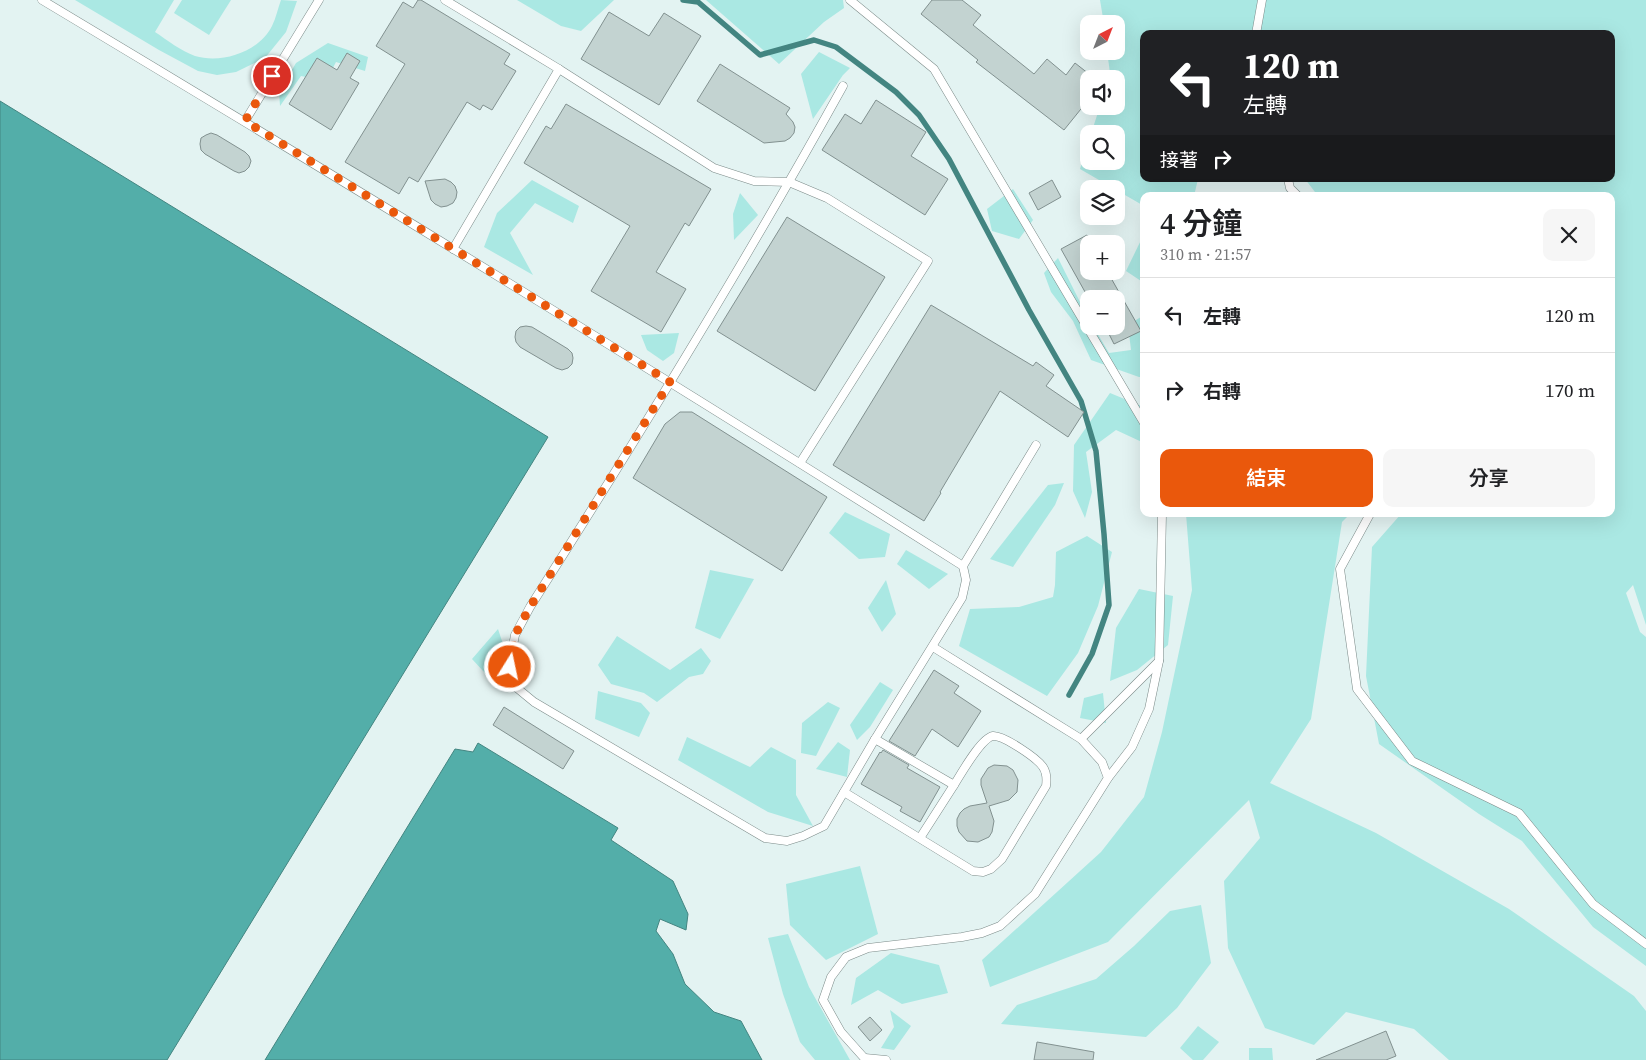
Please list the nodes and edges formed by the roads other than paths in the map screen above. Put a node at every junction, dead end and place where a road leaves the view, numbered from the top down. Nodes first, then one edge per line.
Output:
1 (42, 0) edge
2 (319, 0) edge
3 (445, 0) edge
4 (850, 0) edge
5 (1262, 0) edge
6 (1257, 30) edge
7 (559, 69) junction
8 (843, 86) dead end
9 (245, 121) junction
10 (790, 182) junction
11 (453, 249) junction
12 (670, 382) junction
13 (1140, 416) edge
14 (1036, 445) dead end
15 (800, 463) junction
16 (1162, 517) edge
17 (1368, 517) edge
18 (963, 566) junction
19 (933, 647) junction
20 (1158, 661) junction
21 (875, 739) junction
22 (1081, 739) junction
23 (1108, 778) junction
24 (954, 785) junction
25 (844, 792) junction
26 (920, 838) junction
27 (1646, 944) edge
28 (866, 1059) edge
29 (886, 1060) edge

1 - 9 lane
2 - 9 lane
3 - 7 lane
4 - 13 lane
5 - 6 lane
7 - 10 lane
7 - 11 lane
8 - 10 lane
9 - 11 lane
10 - 12 lane
10 - 15 lane
11 - 12 lane
12 - 15 lane
12 - 25 lane
14 - 18 lane
15 - 18 lane
16 - 20 lane
17 - 27 lane
18 - 19 lane
19 - 21 lane
19 - 22 lane
20 - 22 lane
20 - 23 lane
21 - 24 lane
21 - 25 lane
22 - 23 lane
23 - 28 lane
24 - 26 lane
24 - 26 lane
25 - 26 lane
28 - 29 lane

